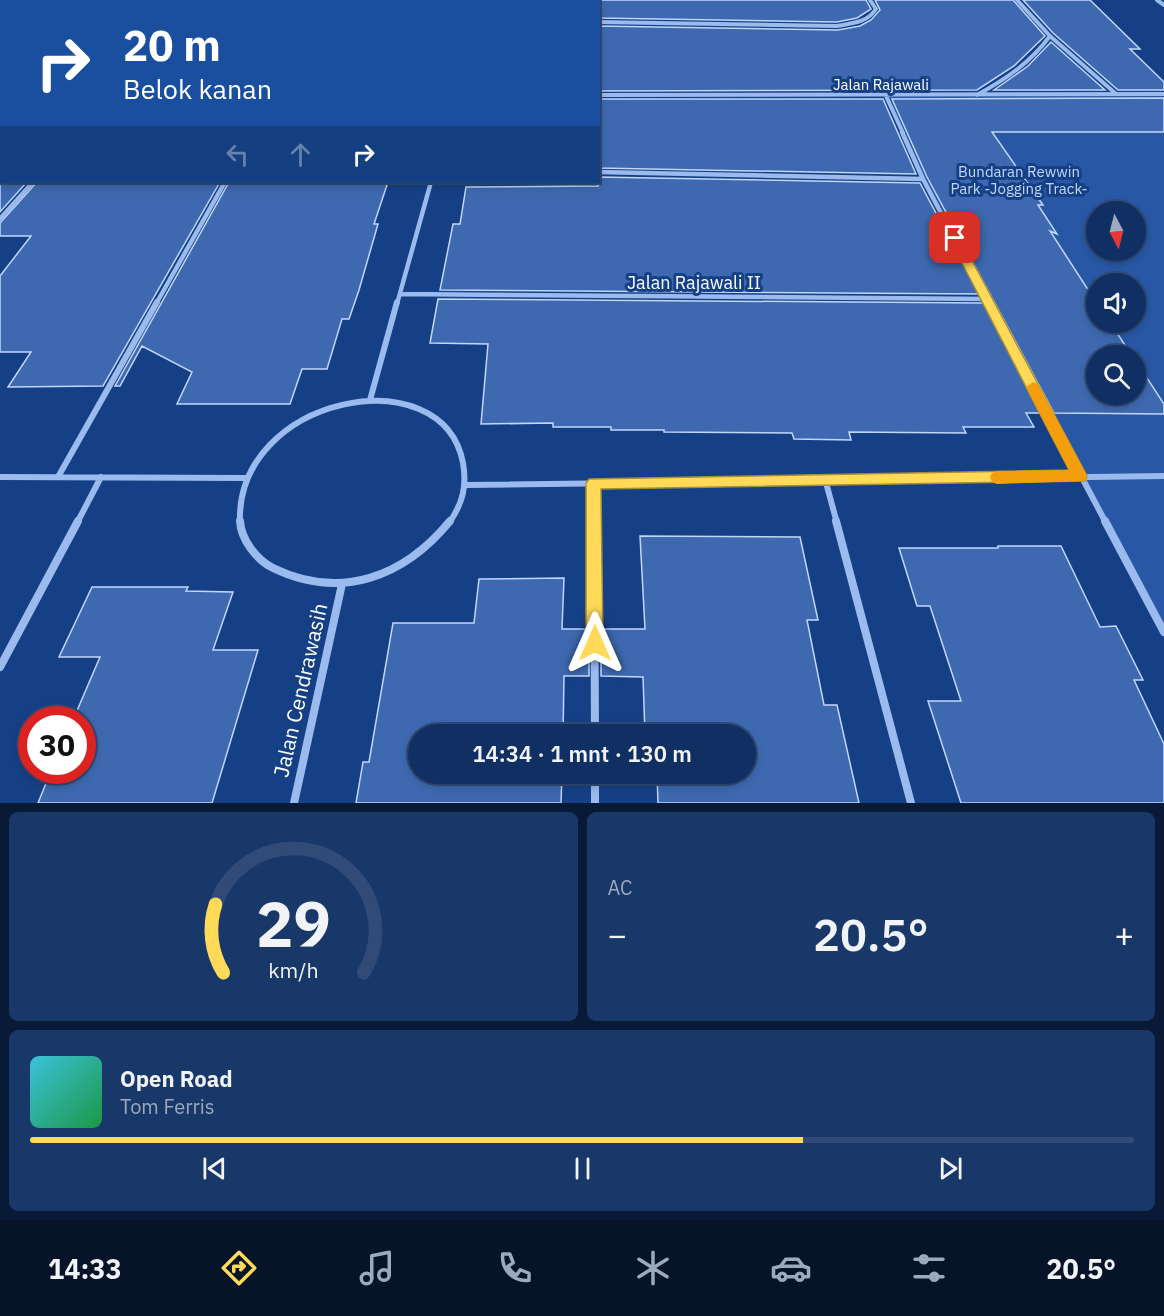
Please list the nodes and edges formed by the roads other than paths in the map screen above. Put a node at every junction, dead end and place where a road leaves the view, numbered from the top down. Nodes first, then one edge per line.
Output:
1 (870, 0) edge
2 (1017, 0) edge
3 (1157, 0) edge
4 (1164, 5) edge
5 (600, 22) edge
6 (1050, 36) junction
7 (1116, 93) junction
8 (1164, 94) edge
9 (600, 95) edge
10 (886, 96) junction
11 (975, 96) junction
12 (600, 172) edge
13 (923, 178) junction
14 (32, 183) edge
15 (224, 183) edge
16 (431, 183) edge
17 (0, 219) edge
18 (401, 294) junction
19 (986, 298) junction
20 (370, 400) junction
21 (1080, 476) junction
22 (1164, 476) edge
23 (0, 477) edge
24 (58, 477) junction
25 (100, 477) junction
26 (245, 478) junction
27 (825, 480) junction
28 (594, 483) junction
29 (466, 485) junction
30 (342, 584) junction
31 (1164, 632) edge
32 (0, 667) edge
33 (595, 724) edge
34 (595, 784) edge
35 (294, 803) edge
36 (595, 803) edge
37 (911, 803) edge

1 - 5 street
2 - 6 street
3 - 4 street
6 - 7 street
6 - 11 street
7 - 8 street, Jalan Rajawali
7 - 11 street, Jalan Rajawali
9 - 10 street, Jalan Rajawali
10 - 11 street, Jalan Rajawali
10 - 13 street
12 - 13 street
13 - 19 street
14 - 17 street
15 - 24 street
16 - 18 street
18 - 19 street, Jalan Rajawali II
18 - 20 street
19 - 21 street
20 - 26 street
20 - 29 street
21 - 22 street
21 - 27 street
21 - 31 street
23 - 24 street
24 - 25 street
25 - 26 street
25 - 32 street
26 - 30 street
27 - 28 street
27 - 37 street
28 - 29 street
28 - 33 street
29 - 30 street
30 - 35 street, Jalan Cendrawasih
34 - 36 street

